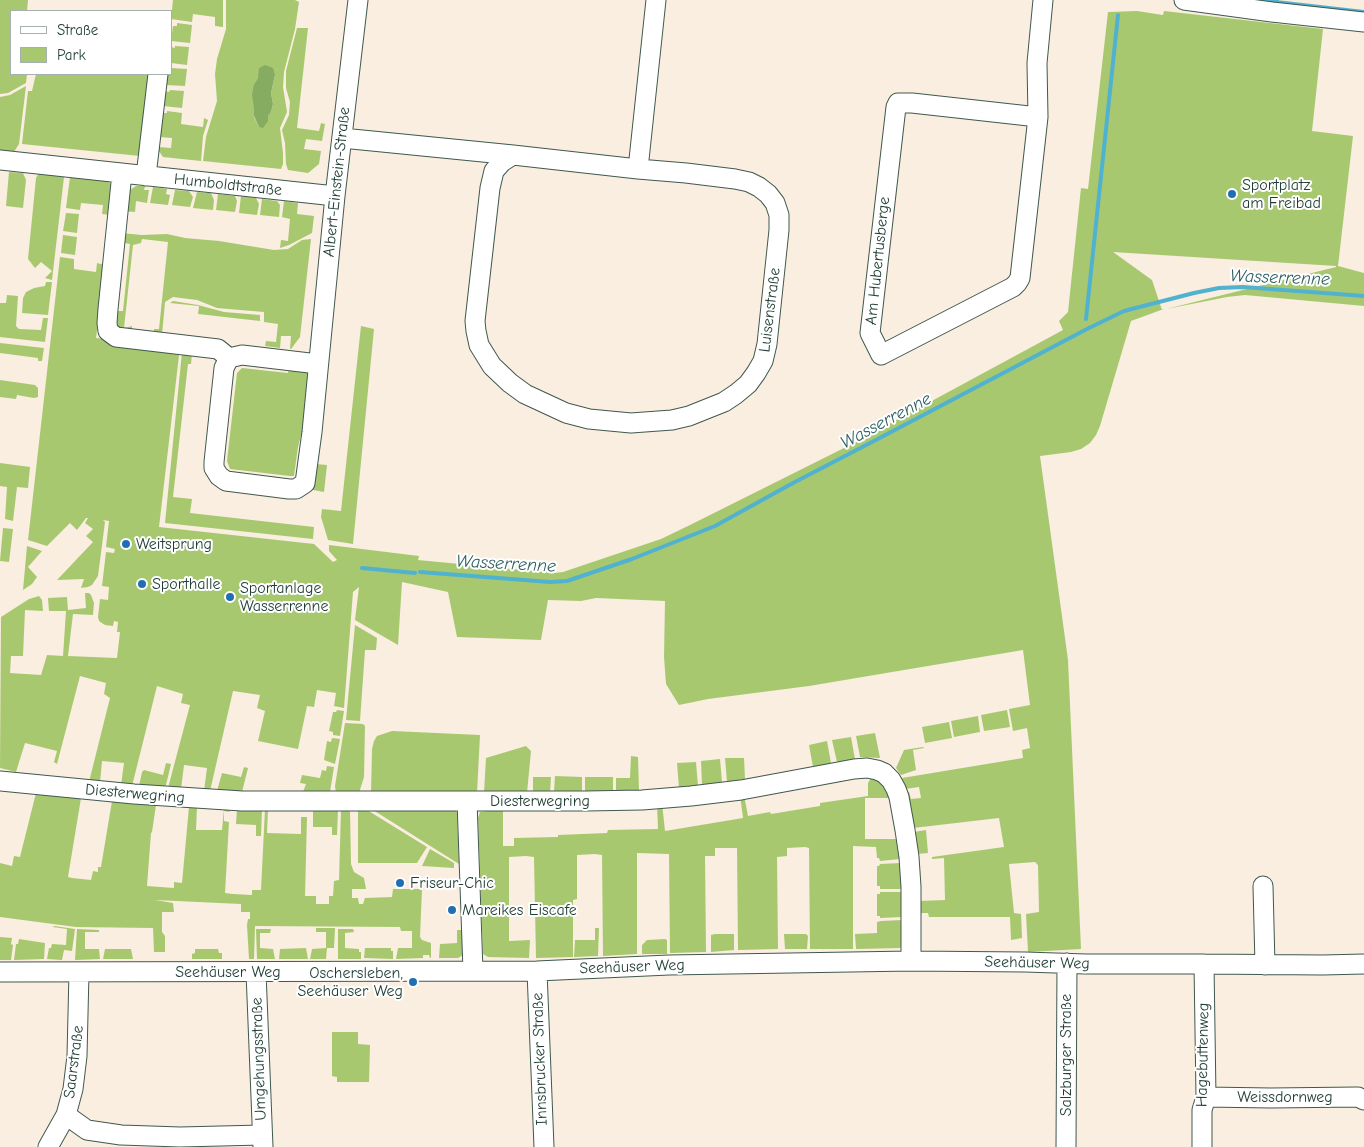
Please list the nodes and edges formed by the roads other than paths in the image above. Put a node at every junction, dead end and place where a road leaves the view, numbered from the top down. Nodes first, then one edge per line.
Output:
1 (358, 0) edge
2 (656, 0) edge
3 (1043, 0) edge
4 (1184, 0) edge
5 (1364, 22) edge
6 (158, 75) edge
7 (1038, 117) junction
8 (342, 138) junction
9 (513, 155) junction
10 (0, 160) edge
11 (638, 169) junction
12 (122, 173) junction
13 (146, 176) junction
14 (335, 196) junction
15 (229, 358) junction
16 (318, 364) junction
17 (0, 781) edge
18 (467, 801) junction
19 (1263, 886) dead end
20 (911, 961) junction
21 (1067, 963) junction
22 (1204, 964) junction
23 (1364, 964) edge
24 (1265, 965) junction
25 (537, 970) junction
26 (474, 971) junction
27 (0, 972) edge
28 (79, 972) junction
29 (256, 972) junction
30 (1206, 1096) junction
31 (1364, 1100) edge
32 (66, 1115) junction
33 (263, 1141) edge
34 (48, 1147) edge
35 (544, 1147) edge
36 (1066, 1147) edge
37 (1202, 1147) edge

1 - 8 street, Albert-Einstein-Straße
2 - 11 street
3 - 7 street, Am Hubertusberge
4 - 5 street
6 - 13 street
7 - 7 street, Am Hubertusberge
8 - 9 street, Luisenstraße
8 - 14 street, Albert-Einstein-Straße
9 - 11 street, Luisenstraße
9 - 11 street, Luisenstraße
10 - 12 street, Humboldtstraße
12 - 13 street, Humboldtstraße
12 - 15 street
13 - 14 street, Humboldtstraße
14 - 16 street, Albert-Einstein-Straße
15 - 16 street
15 - 16 street, Albert-Einstein-Straße
17 - 18 street, Diesterwegring
18 - 20 street, Diesterwegring
18 - 26 street
19 - 24 street
20 - 21 street, Seehäuser Weg
20 - 25 street, Seehäuser Weg
21 - 22 street, Seehäuser Weg
21 - 36 street, Salzburger Straße
22 - 24 street, Seehäuser Weg
22 - 30 street, Hagebuttenweg
23 - 24 street, Seehäuser Weg
25 - 26 street, Seehäuser Weg
25 - 35 street, Innsbrucker Straße
26 - 29 street, Seehäuser Weg
27 - 28 street, Seehäuser Weg
28 - 29 street, Seehäuser Weg
28 - 32 street, Saarstraße
29 - 33 street, Umgehungsstraße
30 - 31 street, Weissdornweg
30 - 37 street, Hagebuttenweg
32 - 33 street
32 - 34 street, Saarstraße

